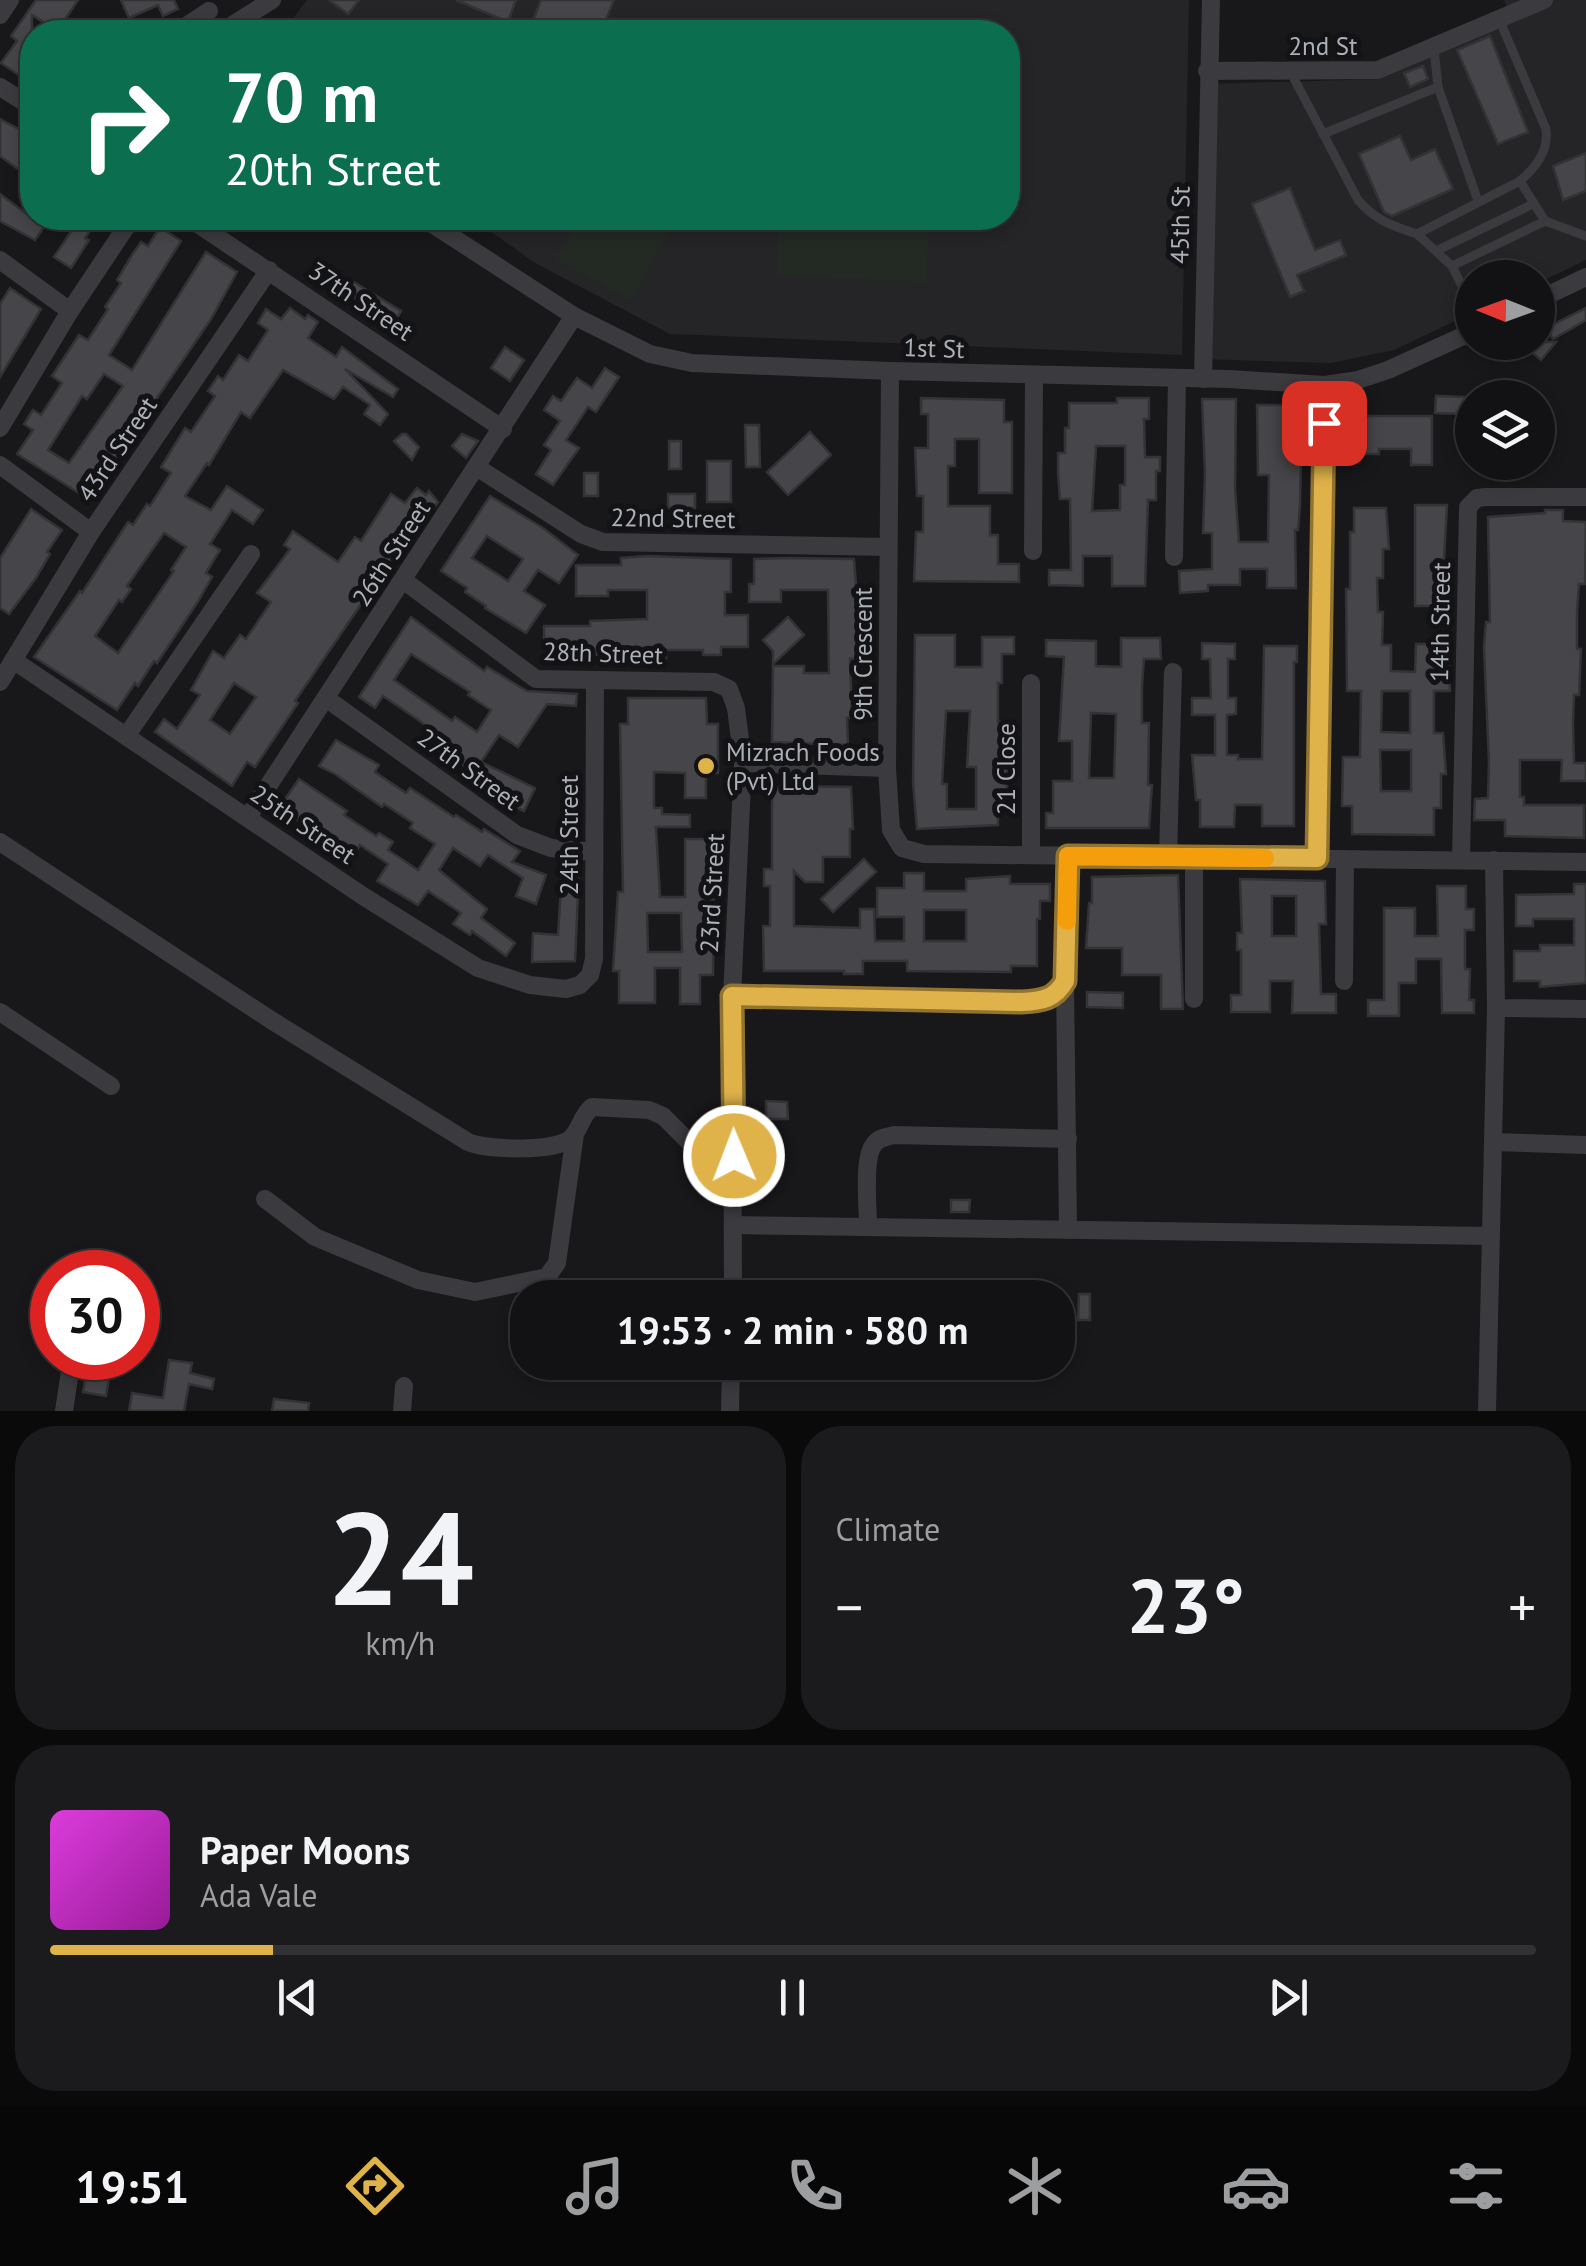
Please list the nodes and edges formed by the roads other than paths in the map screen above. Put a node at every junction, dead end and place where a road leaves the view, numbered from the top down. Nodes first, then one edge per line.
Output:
1 (10, 0) edge
2 (272, 0) edge
3 (1211, 0) edge
4 (1544, 0) edge
5 (0, 15) edge
6 (1499, 19) junction
7 (241, 20) edge
8 (1434, 49) junction
9 (1207, 71) junction
10 (1290, 71) junction
11 (1438, 87) junction
12 (1323, 134) junction
13 (1520, 181) junction
14 (1478, 201) junction
15 (1534, 204) junction
16 (1545, 222) junction
17 (124, 230) edge
18 (207, 230) edge
19 (441, 230) edge
20 (1417, 234) junction
21 (1586, 236) edge
22 (1438, 250) junction
23 (0, 260) edge
24 (1452, 266) junction
25 (269, 270) junction
26 (1455, 272) edge
27 (1586, 276) edge
28 (1555, 292) edge
29 (70, 311) junction
30 (574, 316) junction
31 (1455, 340) edge
32 (890, 372) junction
33 (1034, 376) junction
34 (1176, 378) junction
35 (1203, 379) junction
36 (1325, 385) junction
37 (0, 428) edge
38 (503, 429) junction
39 (0, 465) edge
40 (478, 468) junction
41 (1586, 497) edge
42 (91, 532) junction
43 (888, 547) junction
44 (1033, 551) dead end
45 (251, 554) dead end
46 (1174, 557) dead end
47 (403, 580) junction
48 (14, 660) junction
49 (1173, 672) dead end
50 (595, 680) junction
51 (0, 682) edge
52 (714, 682) joint
53 (1031, 683) dead end
54 (326, 698) junction
55 (127, 736) junction
56 (743, 763) junction
57 (888, 768) junction
58 (248, 817) junction
59 (0, 842) edge
60 (593, 852) junction
61 (1031, 854) junction
62 (1068, 856) junction
63 (1168, 857) junction
64 (1194, 857) junction
65 (1317, 858) junction
66 (1345, 859) junction
67 (1461, 860) junction
68 (1494, 860) junction
69 (1586, 862) edge
70 (1065, 981) junction
71 (1344, 982) dead end
72 (580, 985) joint
73 (732, 996) junction
74 (1194, 999) dead end
75 (1496, 1008) junction
76 (1586, 1008) edge
77 (0, 1012) edge
78 (110, 1086) dead end
79 (575, 1134) junction
80 (1068, 1139) junction
81 (1494, 1142) junction
82 (1586, 1144) edge
83 (734, 1156) junction
84 (266, 1199) dead end
85 (734, 1225) junction
86 (868, 1226) junction
87 (1068, 1230) junction
88 (1490, 1236) junction
89 (732, 1280) edge
90 (69, 1380) edge
91 (731, 1380) edge
92 (404, 1386) dead end
93 (64, 1411) edge
94 (402, 1411) edge
95 (730, 1411) edge
96 (1488, 1411) edge

1 - 5 street
2 - 7 street
3 - 9 street, 45th St
4 - 6 street, 2nd St
6 - 8 street, 2nd St
6 - 13 lane
8 - 10 street, 2nd St
8 - 11 lane
9 - 10 street, 2nd St
9 - 35 street, 45th St
10 - 12 lane
11 - 12 lane
11 - 14 lane
12 - 20 lane
13 - 14 lane
13 - 15 lane
14 - 20 lane
15 - 16 lane
15 - 22 lane
16 - 21 lane
16 - 24 lane
17 - 29 street
18 - 25 street, 37th Street
19 - 30 street, 1st St
20 - 22 lane
22 - 24 lane
23 - 29 street
24 - 26 lane
25 - 38 street, 37th Street
25 - 42 street, 43rd Street
27 - 28 street
29 - 37 street
30 - 32 street, 1st St
30 - 38 street, 26th Street
31 - 36 street, 1st St
32 - 33 street, 1st St
32 - 43 street, 9th Crescent
33 - 34 street, 1st St
33 - 44 street
34 - 35 street, 1st St
34 - 46 street
35 - 36 street, 1st St
36 - 65 street
38 - 40 street, 26th Street
39 - 42 street
40 - 43 street, 22nd Street
40 - 47 street, 26th Street
41 - 67 street, 14th Street
42 - 48 street, 43rd Street
43 - 57 street, 9th Crescent
45 - 55 street
47 - 50 street, 28th Street
47 - 54 street, 26th Street
48 - 51 street, 43rd Street
48 - 55 street, 25th Street
49 - 63 street
50 - 52 street, 28th Street
50 - 60 street, 24th Street
52 - 56 street, 23rd Street
53 - 61 street, 21 Close
54 - 58 street, 26th Street
54 - 60 street, 27th Street
55 - 58 street, 25th Street
56 - 57 street
56 - 73 street, 23rd Street
57 - 61 street, 9th Crescent
58 - 72 street, 25th Street
59 - 79 street
60 - 72 street, 24th Street
61 - 62 street, 9th Crescent
62 - 63 street, 9th Crescent
62 - 70 street
63 - 64 street, 9th Crescent
64 - 65 street, 9th Crescent
64 - 74 street
65 - 66 street, 9th Crescent
66 - 67 street, 9th Crescent
66 - 71 street
67 - 68 street, 9th Crescent
68 - 69 street, 9th Crescent
68 - 75 street
70 - 73 street
70 - 80 street
73 - 83 street, 23rd Street
75 - 76 street
75 - 81 street
77 - 78 street
79 - 83 street
79 - 84 street
80 - 86 street
80 - 87 street
81 - 82 street
81 - 88 street
83 - 85 street, 23rd Street
85 - 86 street
85 - 89 street, 23rd Street
86 - 87 street
87 - 88 street
88 - 96 street
90 - 93 street
91 - 95 street
92 - 94 street

